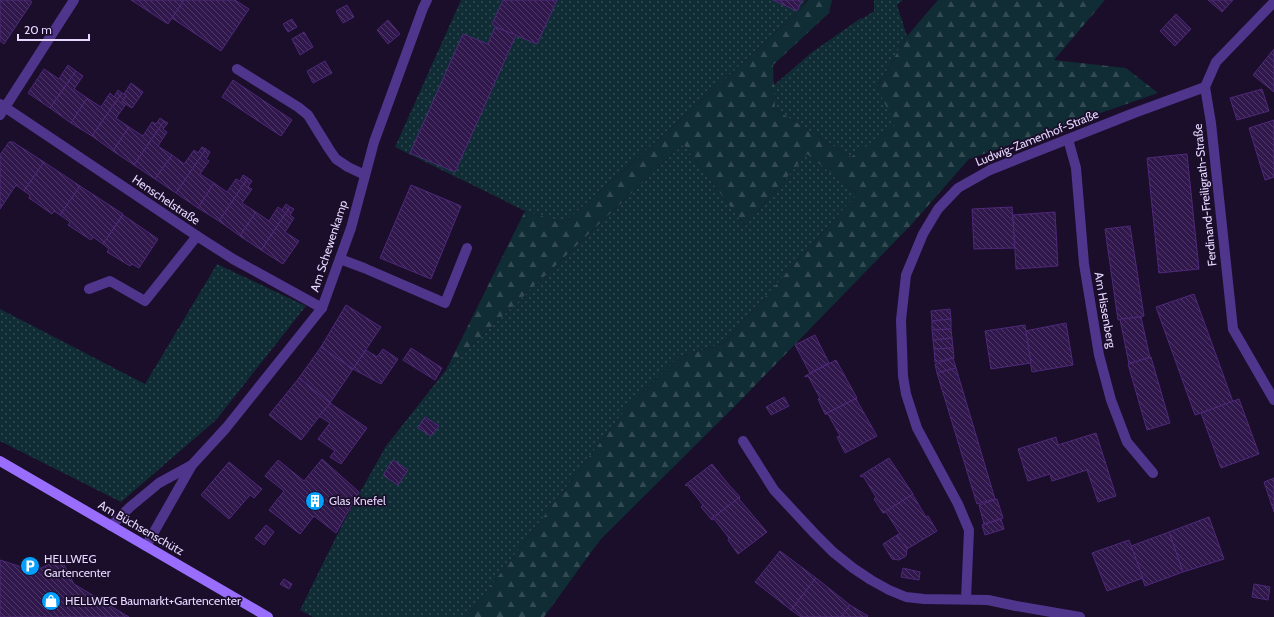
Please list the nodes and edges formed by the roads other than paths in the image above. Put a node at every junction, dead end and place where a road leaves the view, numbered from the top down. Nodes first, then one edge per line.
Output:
1 (74, 0) edge
2 (427, 0) edge
3 (1274, 2) edge
4 (237, 69) dead end
5 (1205, 87) junction
6 (2, 109) edge
7 (1068, 139) junction
8 (365, 175) junction
9 (197, 236) junction
10 (467, 248) dead end
11 (340, 259) junction
12 (89, 289) dead end
13 (322, 308) junction
14 (1274, 400) edge
15 (743, 441) dead end
16 (0, 461) edge
17 (192, 464) junction
18 (1153, 473) dead end
19 (111, 526) junction
20 (146, 546) junction
21 (966, 599) junction
22 (268, 617) edge
23 (1080, 617) edge

1 - 6 street
2 - 8 street, Am Schewenkamp
3 - 5 street
4 - 8 street
5 - 7 street, Ludwig-Zamenhof-Straße
5 - 14 street, Ferdinand-Freiligrath-Straße
6 - 9 street, Henschelstraße
7 - 18 street, Am Hissenberg
7 - 21 street, Ludwig-Zamenhof-Straße
8 - 11 street, Am Schewenkamp
9 - 12 street
9 - 13 street, Henschelstraße
10 - 11 street
11 - 13 street, Am Schewenkamp
13 - 17 street, Am Schewenkamp
15 - 21 street
16 - 19 street, Am Büchsenschütz
17 - 19 street, Am Schewenkamp
17 - 20 street, Am Schewenkamp
19 - 20 street, Am Büchsenschütz
20 - 22 street, Am Büchsenschütz
21 - 23 street

